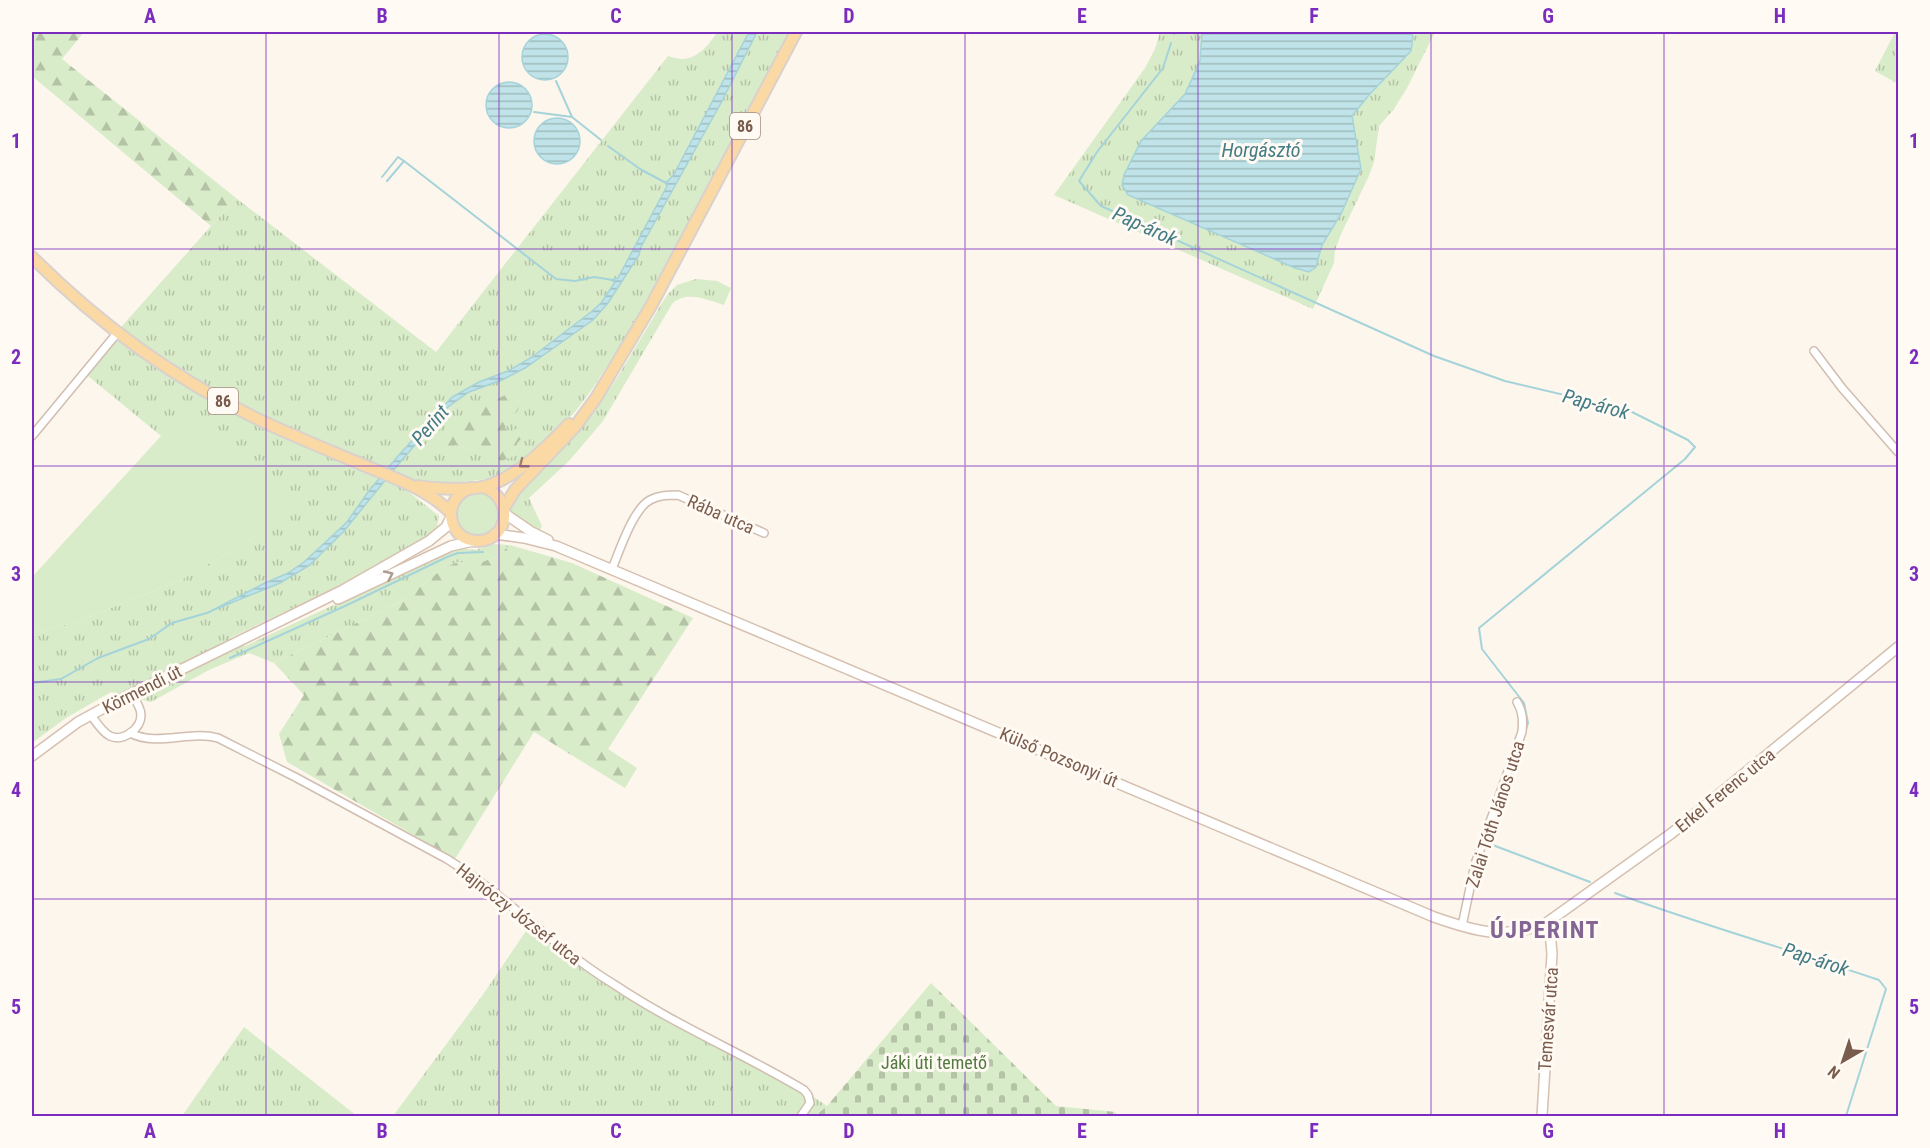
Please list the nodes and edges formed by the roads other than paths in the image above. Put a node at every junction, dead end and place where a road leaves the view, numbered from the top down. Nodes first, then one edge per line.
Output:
1 (796, 32) edge
2 (32, 257) edge
3 (118, 332) junction
4 (1814, 351) dead end
5 (608, 378) junction
6 (32, 436) edge
7 (1899, 452) edge
8 (408, 484) junction
9 (476, 488) junction
10 (504, 510) junction
11 (451, 515) junction
12 (764, 533) dead end
13 (495, 534) junction
14 (473, 540) junction
15 (577, 555) junction
16 (612, 569) junction
17 (258, 632) junction
18 (1899, 647) edge
19 (131, 693) junction
20 (1517, 702) dead end
21 (91, 715) junction
22 (130, 734) junction
23 (32, 756) edge
24 (1545, 924) junction
25 (1462, 926) junction
26 (801, 1116) edge
27 (1542, 1116) edge

1 - 5 main road, 86
2 - 3 main road, 86
3 - 6 street
3 - 8 main road, 86
4 - 7 street
5 -> 9 main road, 86
5 - 10 main road, 86
8 - 9 main road, 86
8 - 11 main road, 86
9 - 10 main road
9 - 11 main road, 86
10 - 13 main road, 86
10 - 15 main road
11 - 14 main road, 86
11 - 17 main road, Körmendi út
12 - 16 street, Rába utca
13 - 14 main road
13 - 15 main road
17 -> 14 main road, Körmendi út
15 - 16 main road, Külső Pozsonyi út
16 - 25 main road, Külső Pozsonyi út
17 - 19 main road, Körmendi út
18 - 24 main road, Erkel Ferenc utca
19 - 21 main road, Körmendi út
19 - 22 street
20 - 25 street, Zalai Tóth János utca
21 - 22 street
21 - 23 main road, Körmendi út
22 - 26 street, Hajnóczy József utca
24 - 25 main road, Külső Pozsonyi út
24 - 27 main road, Temesvár utca

